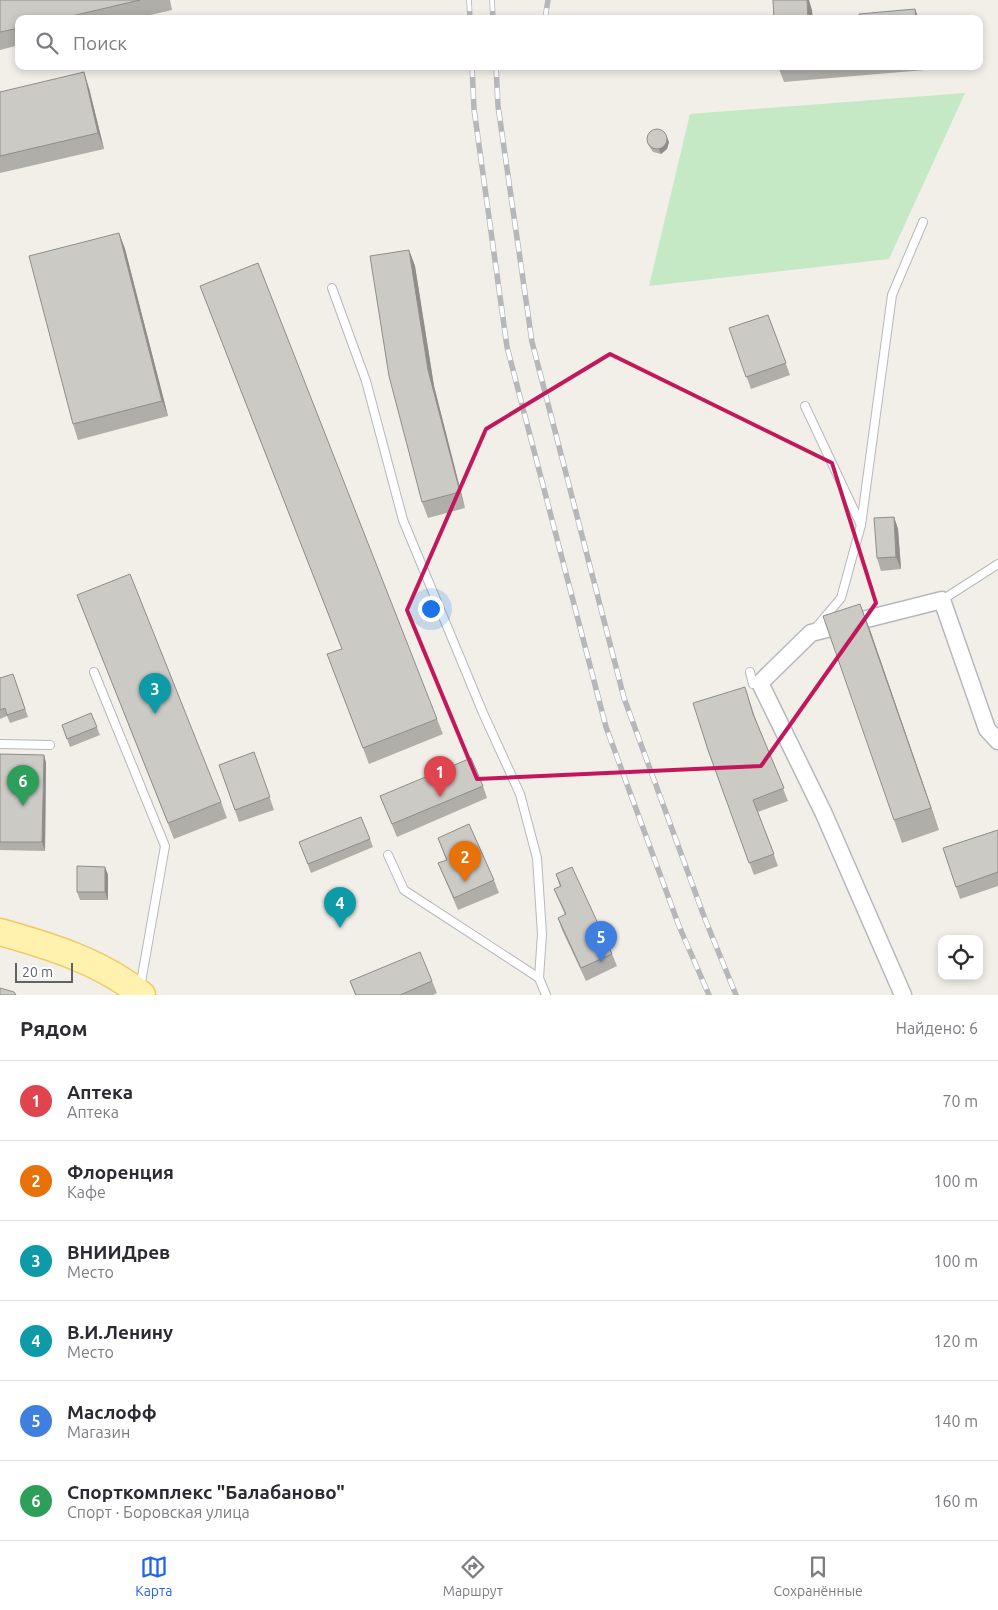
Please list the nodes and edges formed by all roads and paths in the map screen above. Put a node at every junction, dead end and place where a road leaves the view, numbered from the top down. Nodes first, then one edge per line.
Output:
1 (923, 222) dead end
2 (332, 288) dead end
3 (805, 406) dead end
4 (861, 525) junction
5 (998, 564) edge
6 (942, 600) junction
7 (811, 633) junction
8 (94, 672) dead end
9 (998, 741) edge
10 (0, 744) edge
11 (50, 745) dead end
12 (388, 856) dead end
13 (0, 932) edge
14 (539, 978) junction
15 (140, 994) edge
16 (546, 995) edge
17 (904, 995) edge

1 - 4 lane
2 - 14 lane
3 - 4 lane
4 - 7 lane
5 - 6 lane
6 - 7 street
6 - 9 street
7 - 17 street
8 - 15 lane
10 - 11 lane
12 - 14 lane
13 - 15 main road
14 - 16 lane

